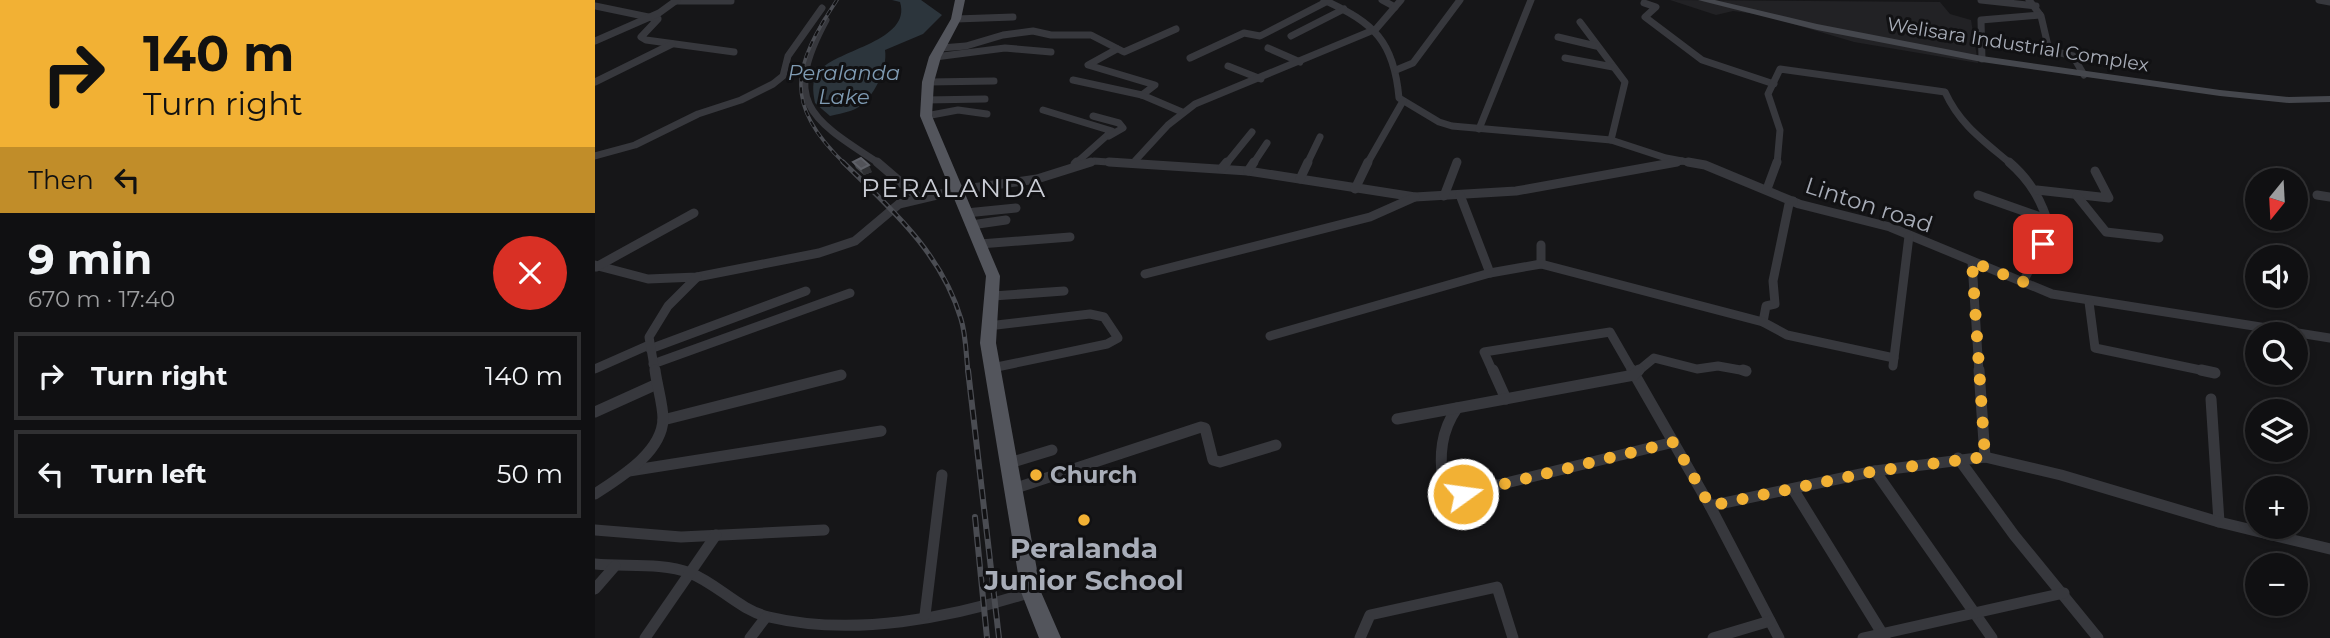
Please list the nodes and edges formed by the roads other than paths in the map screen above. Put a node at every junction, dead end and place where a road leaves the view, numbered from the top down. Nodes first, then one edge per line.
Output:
1 (676, 0) edge
2 (960, 0) edge
3 (1382, 0) edge
4 (1401, 0) edge
5 (1460, 0) edge
6 (1531, 0) edge
7 (1703, 0) edge
8 (1981, 0) edge
9 (2029, 0) edge
10 (2319, 0) edge
11 (731, 1) edge
12 (1326, 1) edge
13 (2330, 2) edge
14 (1644, 3) dead end
15 (595, 6) edge
16 (2036, 6) junction
17 (1395, 7) junction
18 (822, 8) dead end
19 (1343, 9) junction
20 (2040, 15) junction
21 (650, 17) junction
22 (1013, 17) dead end
23 (956, 19) junction
24 (825, 20) dead end
25 (1580, 22) dead end
26 (1177, 29) dead end
27 (1376, 29) junction
28 (1291, 36) dead end
29 (1558, 37) dead end
30 (595, 41) edge
31 (672, 44) junction
32 (1596, 46) junction
33 (1268, 48) dead end
34 (1117, 49) junction
35 (734, 52) dead end
36 (938, 52) junction
37 (1051, 52) dead end
38 (1189, 58) dead end
39 (1565, 58) dead end
40 (1982, 59) junction
41 (1300, 62) junction
42 (1228, 66) dead end
43 (1614, 67) junction
44 (1396, 70) junction
45 (2084, 75) junction
46 (1162, 78) dead end
47 (1073, 79) dead end
48 (1261, 79) junction
49 (994, 81) dead end
50 (595, 82) edge
51 (928, 82) junction
52 (1774, 84) junction
53 (1155, 85) junction
54 (1142, 95) junction
55 (985, 99) dead end
56 (2330, 99) edge
57 (1403, 101) junction
58 (925, 108) junction
59 (1043, 110) dead end
60 (1182, 112) junction
61 (986, 114) dead end
62 (1093, 116) dead end
63 (1479, 129) junction
64 (1252, 132) dead end
65 (1108, 136) junction
66 (1320, 137) dead end
67 (1611, 140) junction
68 (1266, 143) dead end
69 (595, 156) edge
70 (1682, 161) junction
71 (1457, 162) dead end
72 (1133, 163) junction
73 (1222, 168) junction
74 (1069, 169) junction
75 (1248, 171) junction
76 (2095, 171) dead end
77 (1300, 179) junction
78 (1355, 189) junction
79 (1767, 189) junction
80 (958, 190) junction
81 (2037, 190) junction
82 (1460, 195) junction
83 (1978, 195) dead end
84 (2317, 195) dead end
85 (1444, 196) junction
86 (2077, 196) junction
87 (1415, 197) junction
88 (2330, 197) edge
89 (919, 198) junction
90 (1793, 201) junction
91 (1017, 208) dead end
92 (694, 213) dead end
93 (969, 219) junction
94 (1006, 220) dead end
95 (2049, 220) junction
96 (1909, 236) junction
97 (1070, 237) dead end
98 (2159, 238) dead end
99 (980, 244) junction
100 (1541, 245) dead end
101 (1972, 262) junction
102 (1541, 264) junction
103 (596, 267) edge
104 (1490, 272) junction
105 (1145, 274) dead end
106 (697, 277) junction
107 (2023, 282) junction
108 (806, 291) dead end
109 (1064, 291) dead end
110 (849, 293) dead end
111 (993, 296) junction
112 (2089, 302) junction
113 (1763, 322) junction
114 (988, 326) junction
115 (1271, 336) dead end
116 (2330, 338) edge
117 (650, 347) junction
118 (653, 364) junction
119 (992, 368) junction
120 (595, 369) edge
121 (1746, 371) dead end
122 (2215, 373) dead end
123 (841, 375) dead end
124 (1634, 375) junction
125 (657, 384) junction
126 (1506, 399) junction
127 (2211, 399) dead end
128 (1457, 408) junction
129 (595, 412) edge
130 (1397, 419) dead end
131 (663, 420) junction
132 (881, 431) dead end
133 (1674, 442) junction
134 (1276, 445) dead end
135 (1052, 450) dead end
136 (1985, 457) junction
137 (1958, 458) junction
138 (1009, 463) junction
139 (629, 471) junction
140 (1875, 471) junction
141 (942, 475) dead end
142 (1013, 489) junction
143 (1793, 489) junction
144 (595, 494) edge
145 (1710, 506) junction
146 (2219, 522) junction
147 (595, 530) edge
148 (824, 530) dead end
149 (716, 535) junction
150 (2330, 550) edge
151 (595, 565) edge
152 (615, 566) junction
153 (688, 572) junction
154 (595, 589) edge
155 (1031, 592) junction
156 (2064, 593) junction
157 (1975, 613) junction
158 (926, 615) junction
159 (766, 617) junction
160 (1770, 621) junction
161 (1884, 636) edge
162 (645, 638) edge
163 (750, 638) edge
164 (1050, 638) edge
165 (1360, 638) edge
166 (1513, 638) edge
167 (1713, 638) edge
168 (1779, 638) edge
169 (1863, 638) edge
170 (1992, 638) edge
171 (2098, 638) edge

1 - 11 street
1 - 21 street
2 - 23 main road
3 - 17 street
4 - 17 street
5 - 44 street
6 - 63 street
7 - 40 street, Welisara Industrial Complex
8 - 16 street
9 - 16 street
10 - 13 street
12 - 19 street
12 - 38 street
14 - 52 street
15 - 21 street
16 - 20 street
17 - 27 street
18 - 69 street
19 - 27 street
19 - 28 street
20 - 40 street
20 - 45 street
21 - 30 street
21 - 31 street
22 - 23 street
23 - 36 main road
24 - 89 street
25 - 32 street
26 - 34 street
27 - 41 street
27 - 44 street
29 - 32 street
31 - 35 street
31 - 50 street
32 - 43 street
33 - 41 street
34 - 36 street
34 - 53 street
36 - 37 street
36 - 51 main road
39 - 43 street
40 - 45 street, Welisara Industrial Complex
41 - 48 street
42 - 48 street
43 - 67 street
44 - 57 street
45 - 56 street, Welisara Industrial Complex
46 - 53 street
47 - 54 street
48 - 60 street
49 - 51 street
51 - 58 main road
52 - 79 street
52 - 81 street
53 - 54 street
54 - 60 street
55 - 58 street
57 - 63 street, Linton road
57 - 78 street
58 - 61 street
58 - 80 main road
59 - 65 street
60 - 72 street
62 - 65 street
63 - 67 street, Linton road
64 - 73 street
65 - 74 street
66 - 77 street
67 - 70 street, Linton road
68 - 75 street
70 - 79 street, Linton road
70 - 82 street
71 - 85 street
72 - 73 street
72 - 74 street
73 - 75 street
74 - 80 street
75 - 77 street
76 - 86 street
77 - 78 street
78 - 87 street
79 - 90 street, Linton road
80 - 89 street
80 - 93 main road
81 - 86 street
81 - 95 street
82 - 85 street
82 - 104 street
83 - 95 street
84 - 88 street
85 - 87 street
86 - 98 street
87 - 105 street
89 - 106 street
90 - 96 street, Linton road
90 - 113 street
91 - 93 street
92 - 103 street
93 - 94 street
93 - 99 main road
95 - 107 street
96 - 101 street, Linton road
96 - 113 street
97 - 99 street
99 - 111 main road
100 - 102 street
101 - 107 street, Linton road
101 - 136 street
102 - 104 street
102 - 113 street
103 - 106 street
104 - 115 street
106 - 117 street
107 - 112 street, Linton road
108 - 117 street
109 - 111 street
110 - 118 street
111 - 114 main road
112 - 116 street, Linton road
112 - 122 street
114 - 119 main road
114 - 119 street
117 - 118 street
117 - 120 street
118 - 125 street
119 - 138 main road
121 - 124 street
123 - 131 street
124 - 126 street
124 - 126 street
124 - 133 street
125 - 129 street
125 - 131 street
126 - 128 street
127 - 146 street
128 - 130 street
128 - 133 street
131 - 139 street
132 - 139 street
133 - 145 street
134 - 142 street
135 - 138 street
136 - 137 street
136 - 146 street
137 - 140 street
137 - 156 street
138 - 142 main road
139 - 144 street
140 - 143 street
140 - 157 street
141 - 158 street
142 - 155 main road
143 - 145 street
143 - 161 street
145 - 160 street
146 - 150 street
147 - 149 street
148 - 149 street
149 - 153 street
151 - 152 street
152 - 153 street
152 - 154 street
153 - 159 street
153 - 162 street
155 - 158 street
155 - 164 main road
156 - 157 street
156 - 171 street
157 - 161 street
157 - 170 street
158 - 159 street
159 - 163 street
160 - 167 street
160 - 168 street
161 - 169 street
165 - 166 street

